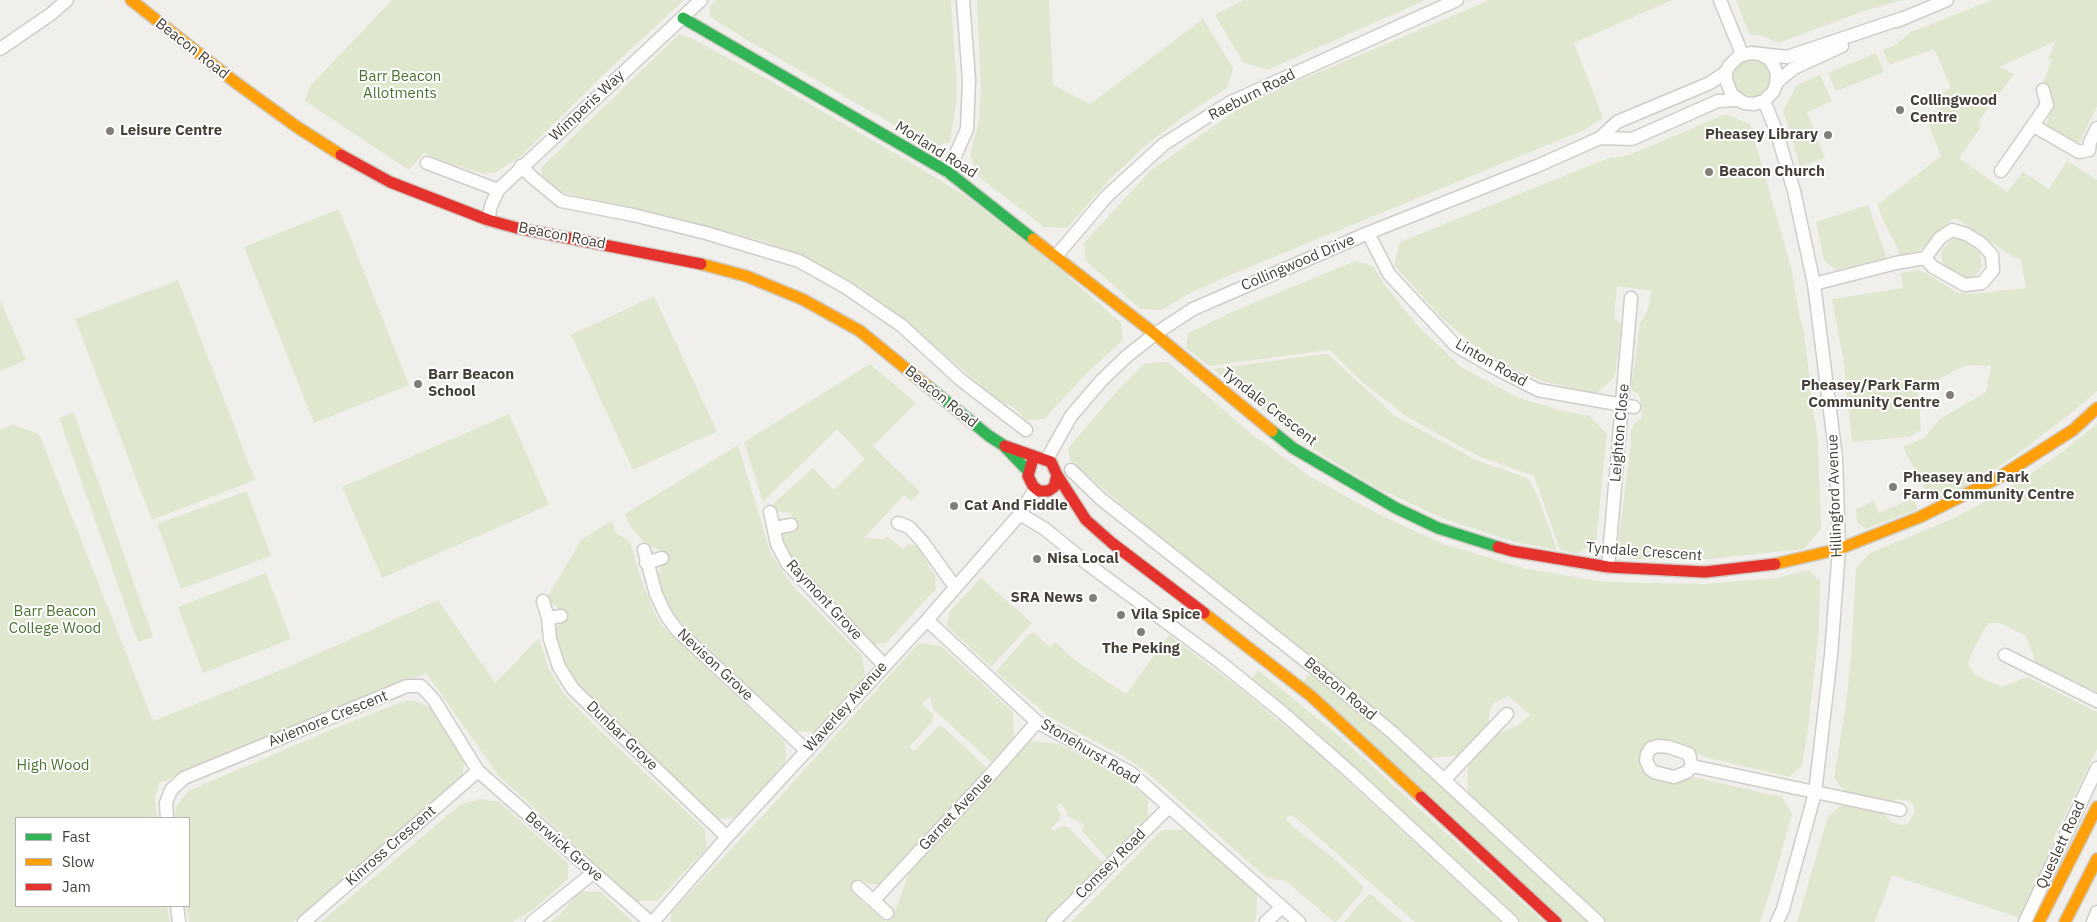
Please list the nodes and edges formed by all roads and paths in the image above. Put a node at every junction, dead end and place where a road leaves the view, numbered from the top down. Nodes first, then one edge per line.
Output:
1 (67, 0) edge
2 (131, 0) edge
3 (701, 0) edge
4 (963, 0) edge
5 (1456, 0) edge
6 (1720, 0) edge
7 (1947, 0) edge
8 (683, 18) junction
9 (1903, 18) junction
10 (0, 49) edge
11 (1742, 54) junction
12 (1760, 54) junction
13 (1726, 72) junction
14 (1777, 82) junction
15 (2043, 90) dead end
16 (1738, 100) junction
17 (1764, 101) junction
18 (2034, 126) junction
19 (2097, 128) edge
20 (1600, 138) junction
21 (2093, 154) edge
22 (427, 163) dead end
23 (522, 166) junction
24 (2001, 171) dead end
25 (948, 172) junction
26 (498, 190) junction
27 (488, 220) junction
28 (1368, 233) junction
29 (1056, 255) junction
30 (1926, 258) junction
31 (1814, 284) junction
32 (1631, 298) dead end
33 (1155, 334) junction
34 (1628, 407) junction
35 (2097, 408) edge
36 (1026, 430) dead end
37 (1003, 445) junction
38 (1044, 458) junction
39 (1071, 470) dead end
40 (1028, 471) junction
41 (1057, 475) junction
42 (1042, 490) junction
43 (770, 512) dead end
44 (1080, 512) junction
45 (1020, 514) junction
46 (898, 522) dead end
47 (791, 525) dead end
48 (774, 528) junction
49 (1839, 549) junction
50 (662, 558) dead end
51 (1608, 568) junction
52 (955, 587) junction
53 (543, 601) dead end
54 (561, 616) dead end
55 (548, 618) junction
56 (927, 620) junction
57 (2005, 655) dead end
58 (884, 664) junction
59 (2097, 701) edge
60 (1507, 714) dead end
61 (1037, 722) junction
62 (807, 751) junction
63 (1692, 766) dead end
64 (2097, 768) edge
65 (478, 771) junction
66 (1445, 779) junction
67 (1814, 793) junction
68 (1169, 807) junction
69 (2097, 807) edge
70 (1900, 810) dead end
71 (167, 817) edge
72 (726, 837) junction
73 (2097, 859) edge
74 (593, 873) junction
75 (858, 887) dead end
76 (874, 900) junction
77 (1282, 906) junction
78 (177, 907) edge
79 (2097, 912) edge
80 (887, 913) dead end
81 (179, 922) edge
82 (304, 922) edge
83 (532, 922) edge
84 (652, 922) edge
85 (1053, 922) edge
86 (1266, 922) edge
87 (1299, 922) edge
88 (1512, 922) edge
89 (1556, 922) edge
90 (1598, 922) edge
91 (1777, 922) edge
92 (2025, 922) edge
93 (2039, 922) edge
94 (2065, 922) edge
95 (2093, 922) edge

1 - 10 street
2 - 27 main road, Beacon Road
3 - 8 street, Wimperis Way
4 - 25 street
5 - 29 street, Raeburn Road
6 - 11 street
7 - 9 street
8 - 23 street, Wimperis Way
8 - 25 main road, Morland Road
9 - 12 street
9 - 14 street
11 - 12 street
11 - 13 street, Collingwood Drive
12 - 14 street
13 - 16 street
13 - 20 street, Collingwood Drive
14 - 17 street
15 - 18 street
16 - 17 street, Collingwood Drive
16 - 20 street, Collingwood Drive
17 - 31 street, Hillingford Avenue
18 - 21 street
18 - 24 street
19 - 21 street
20 - 28 street, Collingwood Drive
22 - 26 street
23 - 26 street, Wimperis Way
23 - 36 street, Beacon Road
25 - 29 main road, Morland Road
26 - 27 street, Wimperis Way
27 - 37 main road, Beacon Road
28 - 33 street, Collingwood Drive
28 - 34 street, Linton Road
29 - 33 main road, Morland Road
30 - 30 street
30 - 31 street
31 - 49 street, Hillingford Avenue
32 - 34 street, Leighton Close
33 - 38 street, Collingwood Drive
33 - 51 main road, Tyndale Crescent
34 - 51 street, Leighton Close
35 - 49 main road, Tyndale Crescent
37 - 38 main road, Beacon Road
37 - 40 main road, Beacon Road
38 - 40 main road
38 - 41 main road, Beacon Road
39 - 66 street, Beacon Road
40 - 42 main road, Beacon Road
41 - 42 main road
41 - 44 main road, Beacon Road
42 - 44 main road, Beacon Road
42 - 45 street, Waverley Avenue
43 - 48 street, Raymont Grove
44 - 89 main road, Beacon Road
45 - 52 street, Waverley Avenue
45 - 88 street
46 - 52 street
47 - 48 street
48 - 58 street, Raymont Grove
49 - 51 main road, Tyndale Crescent
49 - 67 street, Hillingford Avenue
50 - 62 street, Nevison Grove
52 - 56 street, Waverley Avenue
53 - 55 street, Dunbar Grove
54 - 55 street
55 - 72 street, Dunbar Grove
56 - 58 street, Waverley Avenue
56 - 61 street, Stonehurst Road
57 - 59 street
58 - 62 street, Waverley Avenue
60 - 66 street
61 - 68 street, Stonehurst Road
61 - 76 street, Garnet Avenue
62 - 72 street, Waverley Avenue
63 - 67 street
64 - 92 street, Queslett Road
65 - 71 street, Aviemore Crescent
65 - 74 street, Berwick Grove
65 - 82 street, Kinross Crescent
66 - 90 street, Beacon Road
67 - 70 street
67 - 91 street, Hillingford Avenue
68 - 77 street, Stonehurst Road
68 - 85 street, Comsey Road
69 - 93 main road, Queslett Road
72 - 84 street, Waverley Avenue
73 - 94 main road
74 - 83 street
74 - 84 street, Berwick Grove
75 - 76 street
76 - 80 street
77 - 86 street
77 - 87 street, Stonehurst Road
78 - 81 street
79 - 95 street

